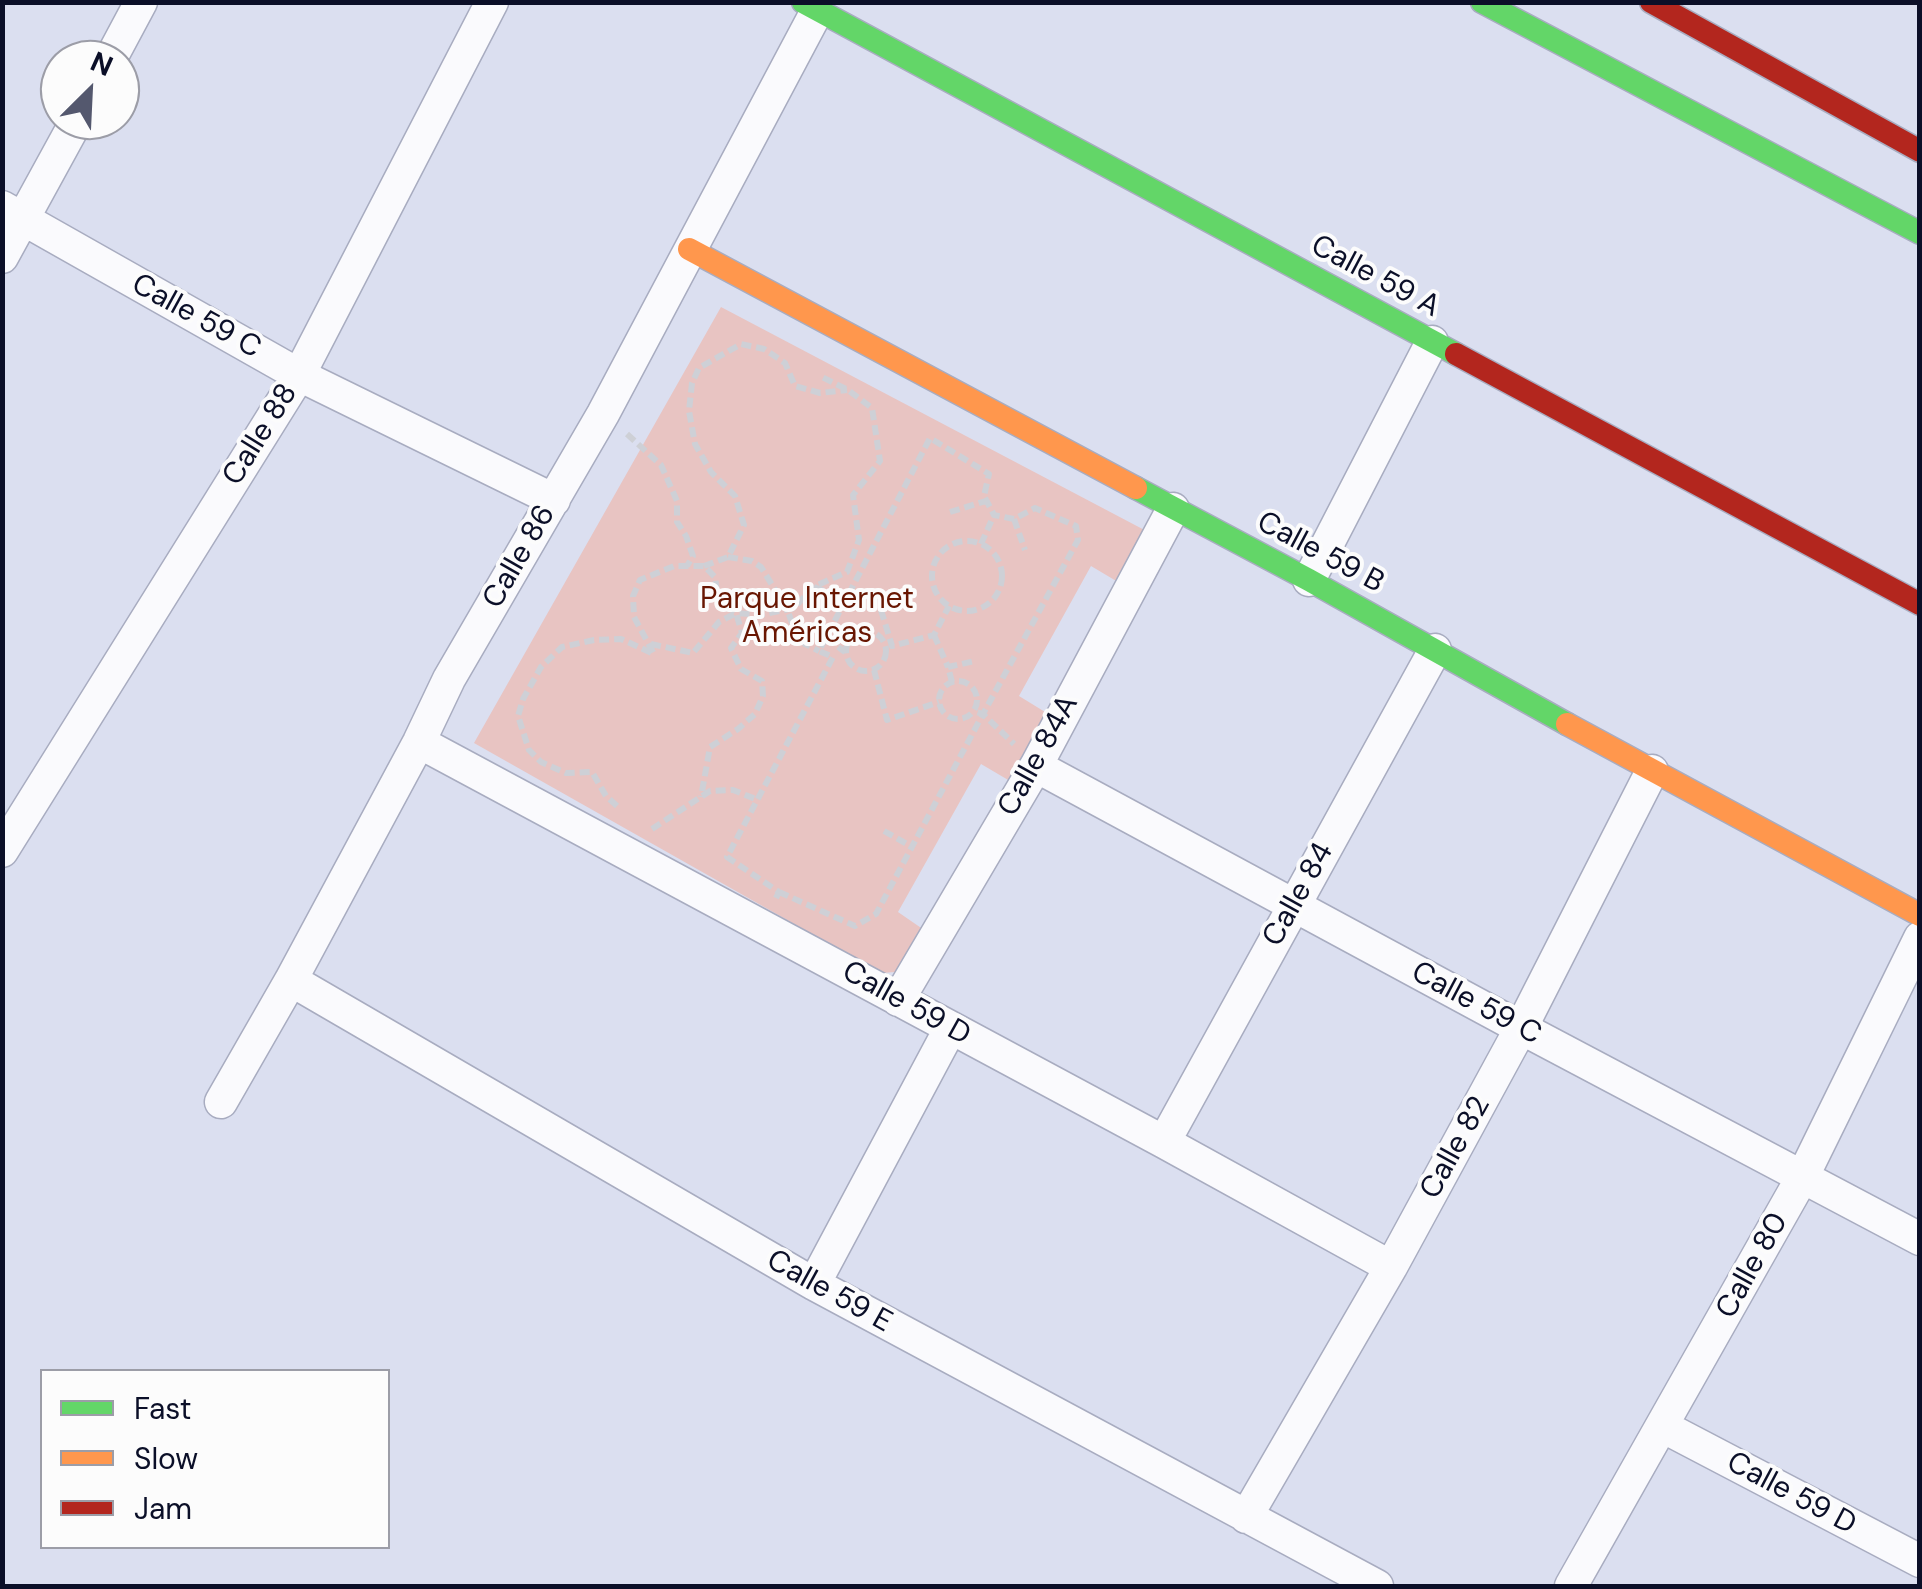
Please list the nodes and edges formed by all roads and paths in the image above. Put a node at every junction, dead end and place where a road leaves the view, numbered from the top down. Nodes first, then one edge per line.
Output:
1 (141, 2) edge
2 (492, 2) edge
3 (1482, 2) edge
4 (1651, 2) edge
5 (810, 7) edge
6 (121, 40) edge
7 (63, 140) edge
8 (1920, 151) edge
9 (13, 213) edge
10 (1920, 233) edge
11 (689, 249) junction
12 (2, 258) edge
13 (1432, 342) junction
14 (298, 375) junction
15 (822, 376) dead end
16 (848, 390) junction
17 (603, 414) junction
18 (554, 500) junction
19 (986, 501) junction
20 (1174, 509) junction
21 (950, 512) dead end
22 (994, 516) junction
23 (1014, 519) junction
24 (981, 544) junction
25 (1025, 550) dead end
26 (728, 556) junction
27 (687, 566) junction
28 (704, 566) junction
29 (1308, 580) junction
30 (812, 587) junction
31 (1920, 604) edge
32 (844, 605) junction
33 (948, 606) junction
34 (788, 609) junction
35 (880, 610) dead end
36 (736, 613) junction
37 (934, 635) junction
38 (826, 638) junction
39 (650, 643) junction
40 (889, 646) junction
41 (1435, 650) junction
42 (819, 651) junction
43 (845, 652) junction
44 (975, 661) dead end
45 (948, 666) junction
46 (874, 670) junction
47 (952, 682) junction
48 (939, 702) junction
49 (973, 711) junction
50 (983, 714) junction
51 (419, 742) junction
52 (1036, 766) junction
53 (1652, 772) junction
54 (700, 800) junction
55 (758, 800) junction
56 (628, 815) dead end
57 (640, 822) dead end
58 (884, 830) dead end
59 (912, 847) junction
60 (2, 851) edge
61 (780, 892) junction
62 (1293, 906) junction
63 (1920, 916) edge
64 (760, 924) junction
65 (1920, 938) edge
66 (291, 980) junction
67 (898, 1000) junction
68 (950, 1028) junction
69 (1521, 1028) junction
70 (222, 1102) dead end
71 (1164, 1142) junction
72 (1803, 1176) junction
73 (1920, 1239) edge
74 (1391, 1267) junction
75 (814, 1284) junction
76 (1662, 1426) junction
77 (1246, 1517) junction
78 (1920, 1561) edge
79 (1377, 1586) edge
80 (1571, 1586) edge

1 - 6 street
2 - 14 street, Calle 88
3 - 10 street
4 - 8 street
5 - 11 street, Calle 86
5 - 13 street, Calle 59 A
7 - 9 street
9 - 12 street
9 - 14 street, Calle 59 C
11 - 17 street, Calle 86
11 - 20 street, Calle 59 B
13 - 29 street
13 - 31 street, Calle 59 A
14 - 18 street, Calle 59 C
14 - 60 street, Calle 88
15 - 16 path
16 - 26 path
16 - 30 path
17 - 18 street, Calle 86
17 - 27 path
18 - 51 street, Calle 86
19 - 21 path
19 - 22 path
19 - 32 path
20 - 29 street, Calle 59 B
20 - 52 street, Calle 84A
22 - 23 path
22 - 24 path
23 - 25 path
23 - 50 path
24 - 33 path
24 - 33 path
26 - 28 path
26 - 34 path
27 - 28 path
27 - 39 path
28 - 36 path
29 - 41 street, Calle 59 B
30 - 32 path
30 - 34 path
32 - 38 path
33 - 37 path
34 - 36 path
34 - 42 path
35 - 40 path
36 - 39 path
36 - 54 path
37 - 40 path
37 - 45 path
38 - 42 path
38 - 43 path
39 - 56 path
40 - 43 path
40 - 46 path
41 - 53 street, Calle 59 B
41 - 62 street, Calle 84
42 - 55 path
43 - 46 path
44 - 45 path
45 - 47 path
46 - 48 path
47 - 48 path
47 - 49 path
48 - 49 path
49 - 50 path
50 - 52 path
50 - 59 path
51 - 64 street, Calle 59 D
51 - 66 street, Calle 86
52 - 62 street, Calle 59 C
52 - 67 street, Calle 84A
53 - 63 street, Calle 59 B
53 - 69 street, Calle 82
54 - 55 path
54 - 57 path
55 - 61 path
58 - 59 path
59 - 61 path
61 - 64 path
62 - 69 street, Calle 59 C
62 - 71 street, Calle 84
64 - 67 street, Calle 59 D
65 - 72 street, Calle 80
66 - 70 street, Calle 86
66 - 75 street, Calle 59 E
67 - 68 street, Calle 59 D
68 - 71 street, Calle 59 D
68 - 75 street
69 - 72 street, Calle 59 C
69 - 74 street, Calle 82
71 - 74 street, Calle 59 D
72 - 73 street, Calle 59 C
72 - 76 street, Calle 80
74 - 77 street, Calle 82
75 - 77 street, Calle 59 E
76 - 78 street, Calle 59 D
76 - 80 street, Calle 80
77 - 79 street, Calle 59 E

